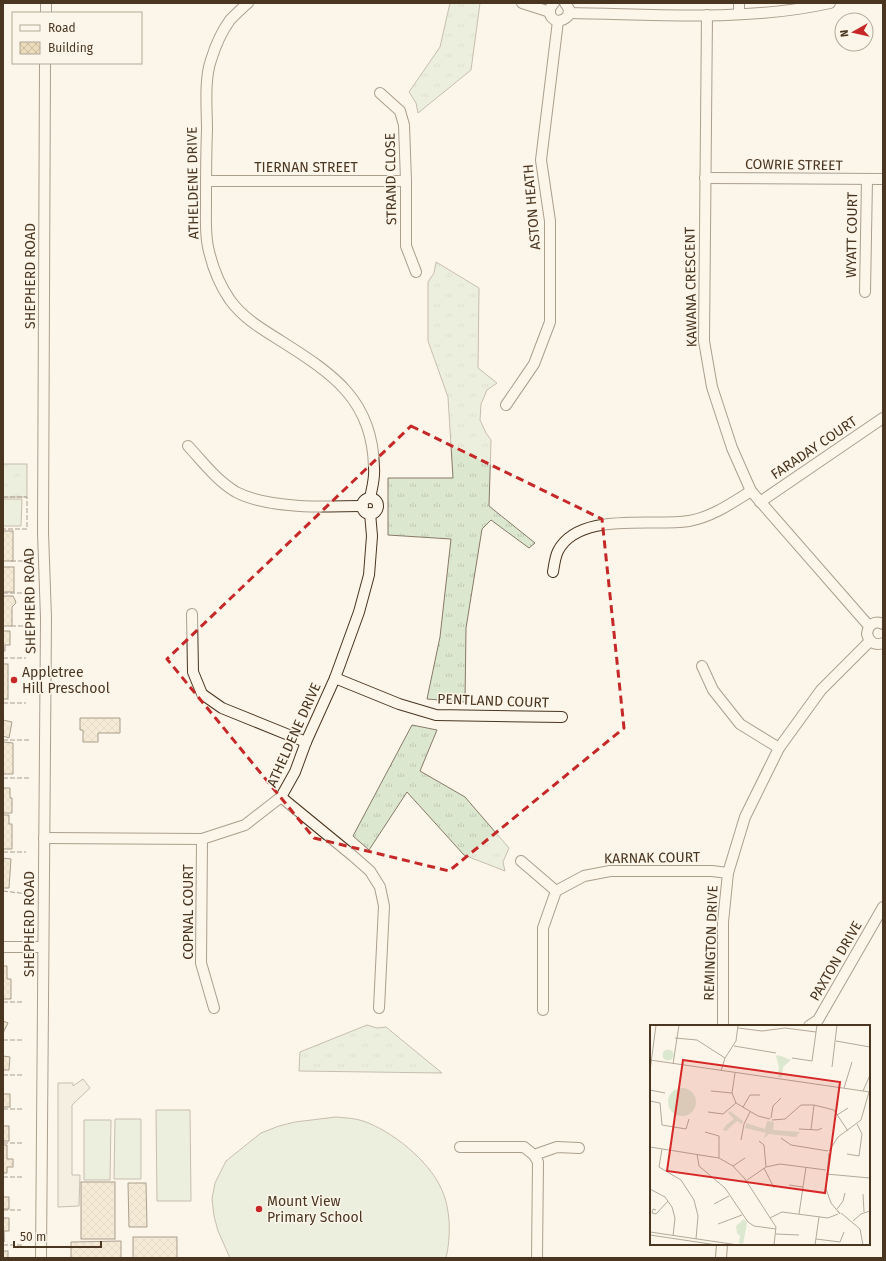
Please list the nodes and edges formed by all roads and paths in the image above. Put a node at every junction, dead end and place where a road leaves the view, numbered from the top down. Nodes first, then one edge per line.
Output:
1 (248, 3) edge
2 (522, 3) edge
3 (565, 3) edge
4 (739, 3) edge
5 (830, 3) edge
6 (552, 8) edge
7 (569, 13) junction
8 (739, 14) junction
9 (707, 15) junction
10 (558, 21) junction
11 (45, 64) edge
12 (380, 94) dead end
13 (705, 178) junction
14 (867, 179) junction
15 (883, 179) edge
16 (206, 181) junction
17 (406, 181) junction
18 (416, 272) dead end
19 (865, 292) dead end
20 (506, 405) dead end
21 (883, 418) edge
22 (188, 446) dead end
23 (751, 491) junction
24 (370, 498) junction
25 (760, 502) junction
26 (363, 506) junction
27 (370, 513) junction
28 (553, 572) dead end
29 (192, 614) dead end
30 (883, 624) edge
31 (869, 626) junction
32 (870, 641) junction
33 (883, 643) edge
34 (702, 666) dead end
35 (335, 678) junction
36 (562, 717) dead end
37 (306, 742) junction
38 (779, 748) junction
39 (281, 798) junction
40 (44, 838) junction
41 (202, 839) junction
42 (521, 861) dead end
43 (728, 873) junction
44 (556, 891) junction
45 (883, 907) edge
46 (3, 946) edge
47 (43, 947) junction
48 (214, 1008) dead end
49 (379, 1008) dead end
50 (543, 1010) dead end
51 (723, 1025) edge
52 (811, 1025) edge
53 (460, 1147) dead end
54 (579, 1148) dead end
55 (534, 1155) junction
56 (722, 1245) edge
57 (41, 1258) edge
58 (537, 1258) edge
59 (722, 1258) edge

1 - 16 street, ATHELDENE DRIVE
2 - 6 street
3 - 7 street
4 - 8 street
5 - 8 street
6 - 10 street
7 - 9 street
7 - 10 street
8 - 9 street
9 - 13 street, KAWANA CRESCENT
10 - 20 street, ASTON HEATH
11 - 40 street, SHEPHERD ROAD
12 - 17 street, STRAND CLOSE
13 - 14 street, COWRIE STREET
13 - 23 street, KAWANA CRESCENT
14 - 15 street, COWRIE STREET
14 - 19 street, WYATT COURT
16 - 17 street, TIERNAN STREET
16 - 24 street, ATHELDENE DRIVE
17 - 18 street, STRAND CLOSE
21 - 25 street, FARADAY COURT
22 - 26 street
23 - 25 street, KAWANA CRESCENT
23 - 28 street
24 - 26 street
24 - 27 street
25 - 31 street, KAWANA CRESCENT
26 - 27 street
27 - 35 street, ATHELDENE DRIVE
29 - 37 street
30 - 31 street
31 - 32 street
32 - 33 street
32 - 38 street, REMINGTON DRIVE
34 - 38 street
35 - 36 street, PENTLAND COURT
35 - 37 street, ATHELDENE DRIVE
37 - 39 street, ATHELDENE DRIVE
38 - 43 street, REMINGTON DRIVE
39 - 41 street, ATHELDENE DRIVE
39 - 49 street
40 - 41 street, ATHELDENE DRIVE
40 - 47 street, SHEPHERD ROAD
41 - 48 street, COPNAL COURT
42 - 44 street
43 - 44 street, KARNAK COURT
43 - 51 street, REMINGTON DRIVE
44 - 50 street
45 - 52 street, PAXTON DRIVE
46 - 47 street
47 - 57 street, SHEPHERD ROAD
53 - 55 street
54 - 55 street
55 - 58 street
56 - 59 street

